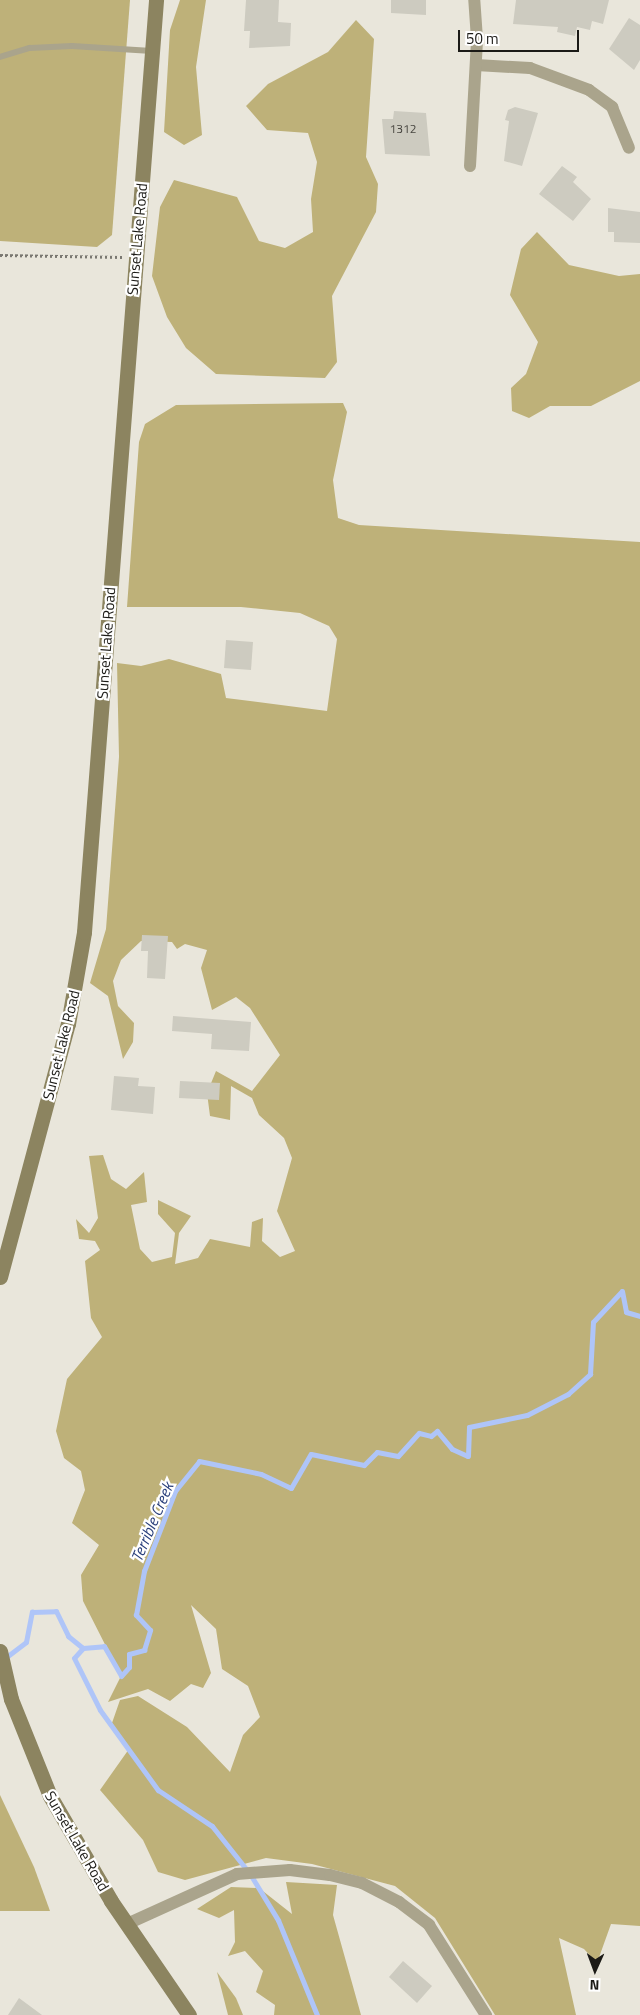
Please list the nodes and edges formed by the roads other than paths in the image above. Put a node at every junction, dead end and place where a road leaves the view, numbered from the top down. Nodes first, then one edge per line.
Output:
1 (156, 0) edge
2 (474, 0) edge
3 (152, 51) junction
4 (0, 57) edge
5 (476, 65) junction
6 (629, 148) dead end
7 (470, 166) dead end
8 (0, 1277) edge
9 (0, 1651) edge
10 (127, 1924) junction
11 (189, 2015) edge
12 (486, 2015) edge

1 - 3 main road, Sunset Lake Road
2 - 5 street
3 - 4 lane
3 - 8 main road, Sunset Lake Road
5 - 6 street
5 - 7 street
9 - 10 main road, Sunset Lake Road
10 - 11 main road, Sunset Lake Road
10 - 12 street

